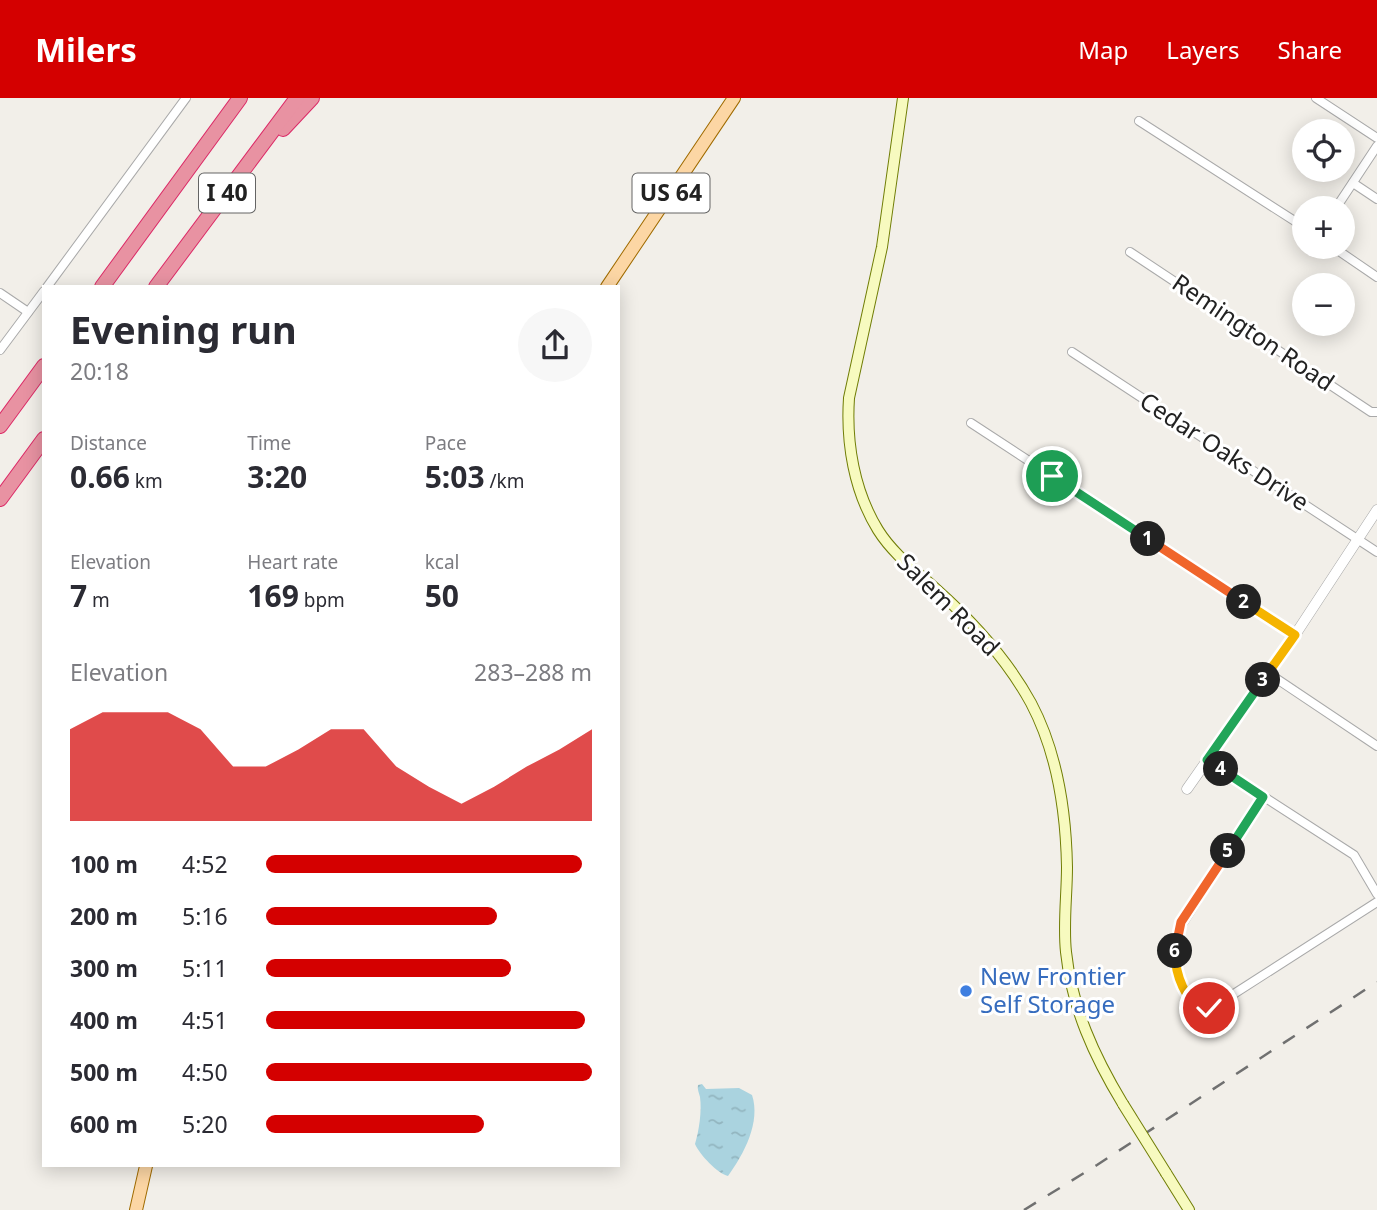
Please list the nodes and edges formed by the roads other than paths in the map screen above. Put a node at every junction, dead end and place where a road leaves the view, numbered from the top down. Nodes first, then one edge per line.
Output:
1 (186, 98) edge
2 (240, 98) edge
3 (297, 98) edge
4 (312, 98) edge
5 (734, 98) edge
6 (903, 98) edge
7 (1316, 98) edge
8 (1139, 121) dead end
9 (1377, 138) edge
10 (1377, 146) edge
11 (242, 174) junction
12 (1353, 183) junction
13 (1344, 196) edge
14 (1377, 199) edge
15 (1292, 219) edge
16 (1130, 251) dead end
17 (1351, 259) edge
18 (1377, 277) edge
19 (48, 285) edge
20 (103, 285) edge
21 (158, 285) edge
22 (608, 285) edge
23 (0, 293) edge
24 (42, 294) edge
25 (28, 312) junction
26 (0, 349) edge
27 (1072, 352) dead end
28 (42, 369) edge
29 (1377, 412) edge
30 (971, 423) dead end
31 (0, 426) edge
32 (42, 442) edge
33 (0, 499) edge
34 (1377, 510) edge
35 (1358, 540) junction
36 (1377, 552) edge
37 (1295, 635) junction
38 (1268, 673) junction
39 (1377, 746) edge
40 (1207, 760) junction
41 (1187, 789) dead end
42 (1263, 797) junction
43 (1377, 894) edge
44 (1377, 902) edge
45 (146, 1167) edge
46 (136, 1210) edge
47 (1189, 1210) edge

1 - 19 street
2 - 20 highway, I 40
3 - 11 highway, I 40
4 - 11 highway
5 - 22 main road, US 64
6 - 47 main road, Salem Road, bridge
7 - 9 street
8 - 15 street
10 - 12 street
11 - 21 highway, I 40
12 - 13 street
12 - 14 street
16 - 29 street, Remington Road
17 - 18 street
23 - 25 street
24 - 25 street
25 - 26 street
27 - 35 street, Cedar Oaks Drive
28 - 31 highway
30 - 37 street
32 - 33 highway
34 - 35 street
35 - 36 street, Cedar Oaks Drive
35 - 37 street
37 - 38 street
38 - 39 street
38 - 40 street
40 - 41 street
40 - 42 street
42 - 43 street
42 - 44 street
45 - 46 main road

